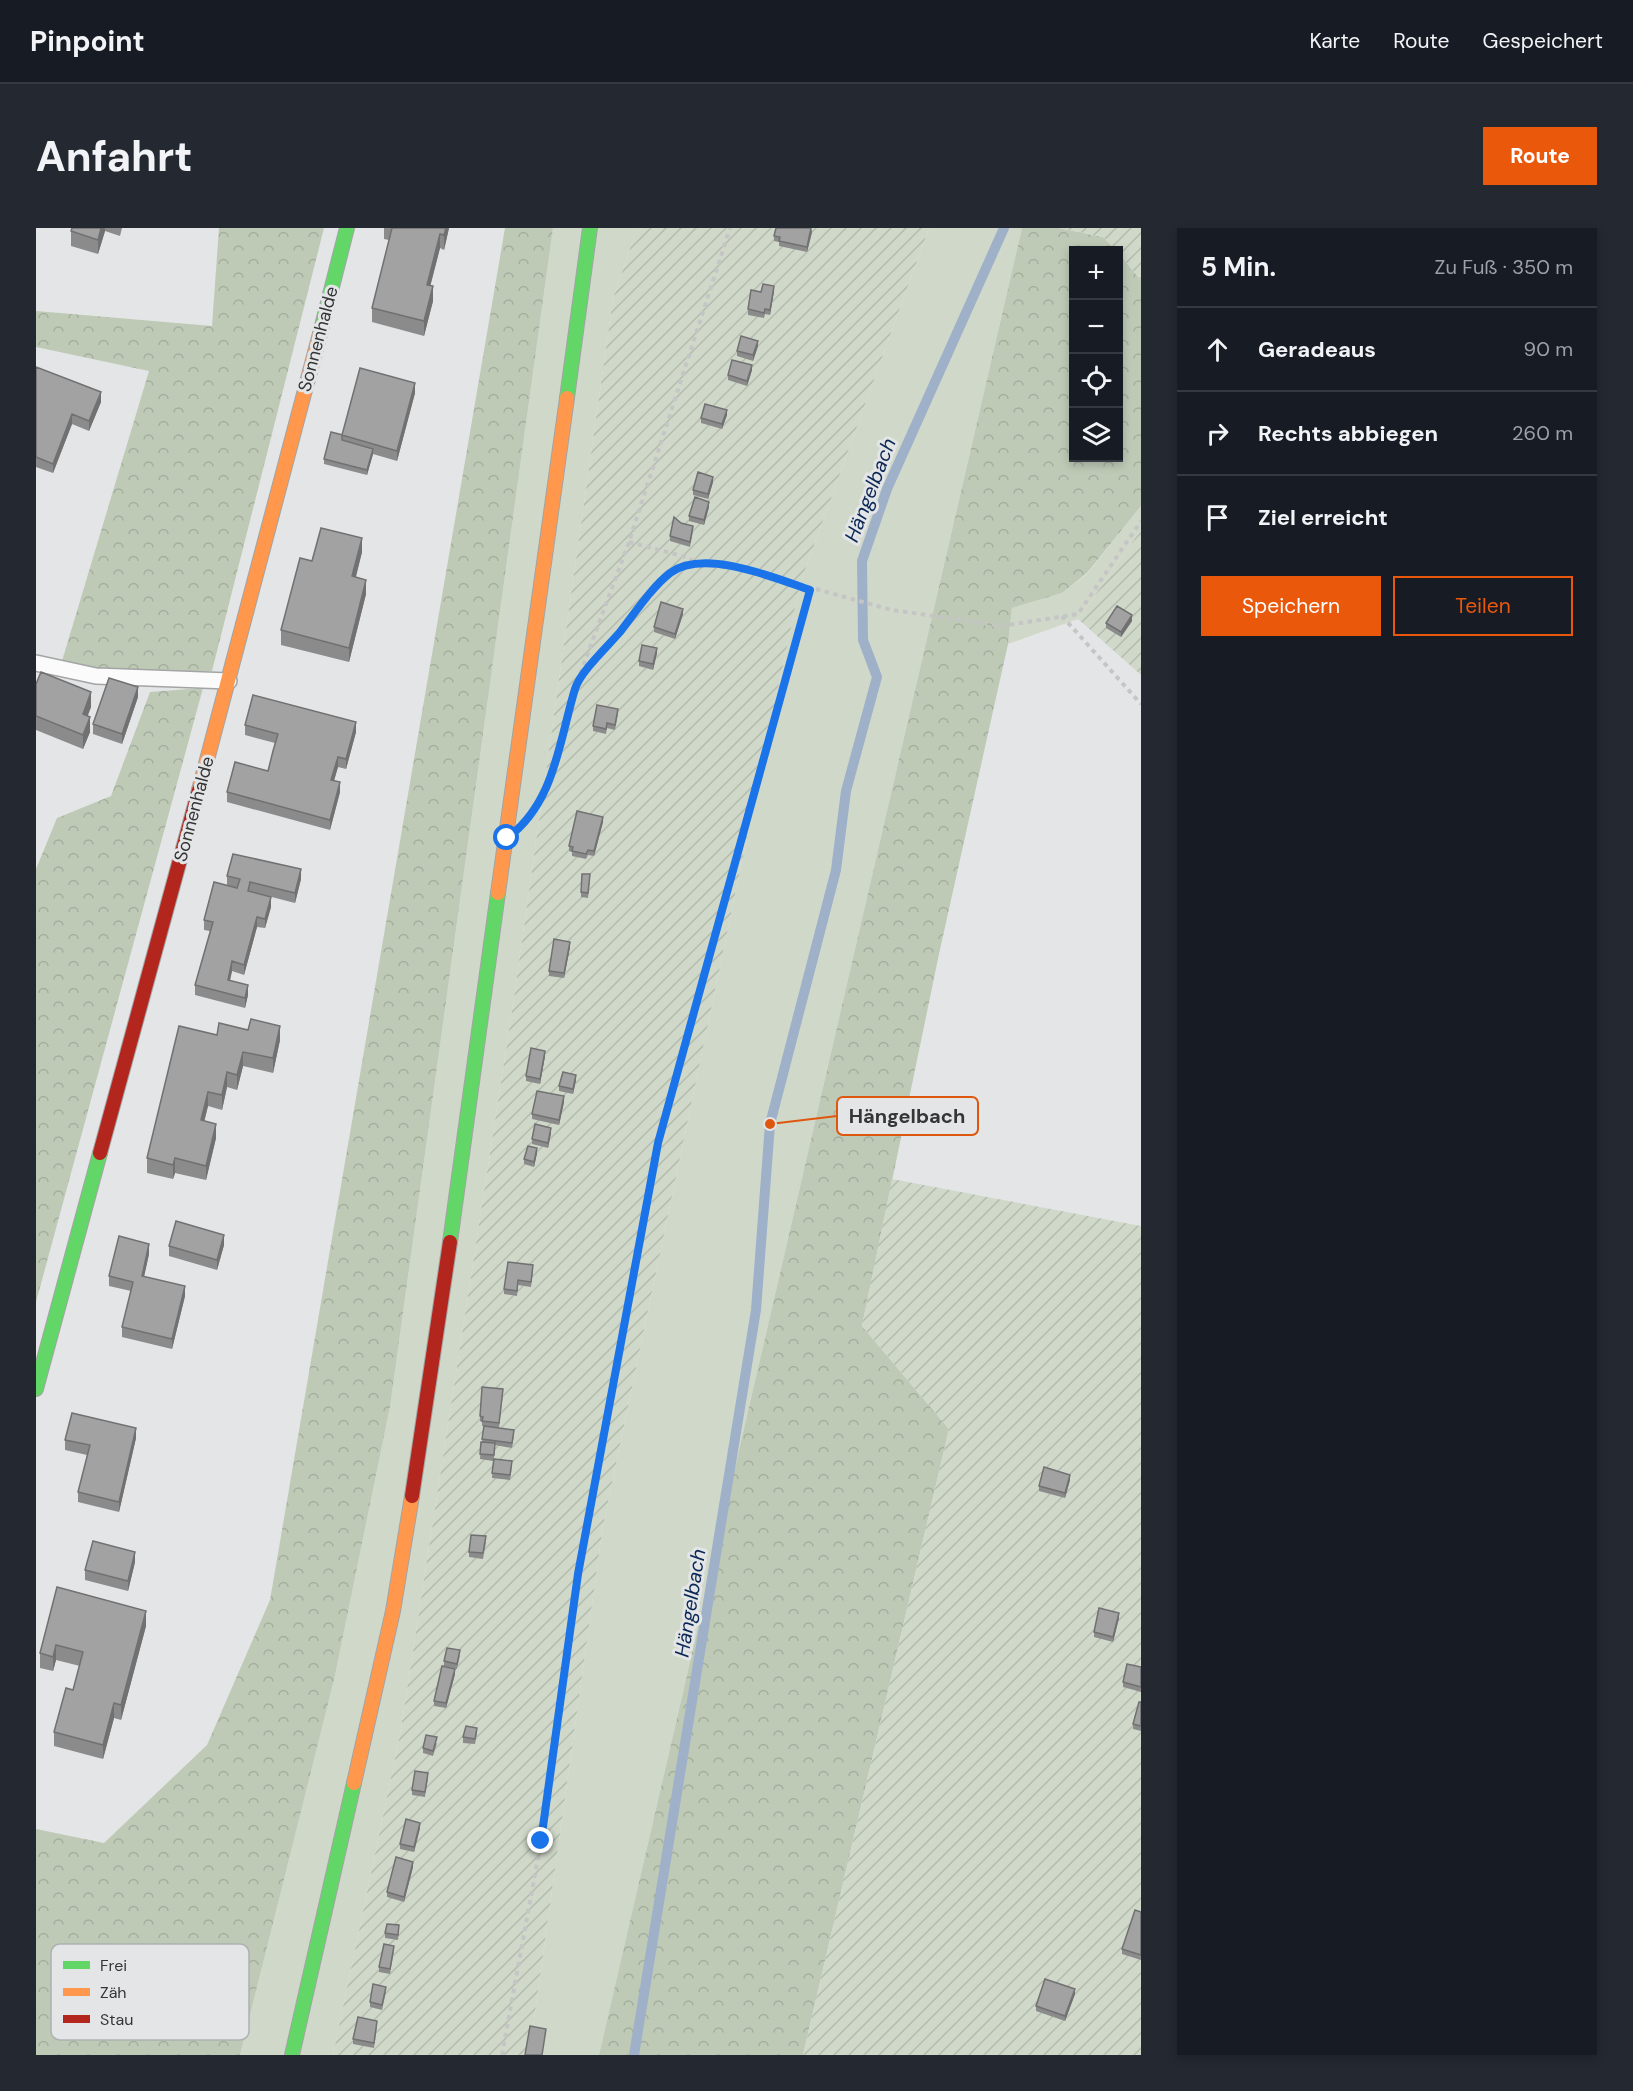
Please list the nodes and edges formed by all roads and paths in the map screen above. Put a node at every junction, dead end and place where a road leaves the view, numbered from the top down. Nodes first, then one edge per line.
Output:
1 (347, 228) edge
2 (590, 228) edge
3 (730, 228) edge
4 (1141, 521) edge
5 (629, 542) junction
6 (698, 563) junction
7 (810, 590) junction
8 (1062, 616) junction
9 (36, 663) edge
10 (229, 681) junction
11 (576, 685) junction
12 (1141, 704) edge
13 (547, 787) dead end
14 (36, 1389) edge
15 (292, 2055) edge
16 (502, 2055) edge

1 - 10 main road, Sonnenhalde
2 - 15 main road
3 - 5 path
4 - 8 path
5 - 6 path
5 - 11 path
6 - 7 path
6 - 11 path
7 - 8 path
7 - 16 path
8 - 12 path
9 - 10 lane
10 - 14 main road, Sonnenhalde
11 - 13 path

